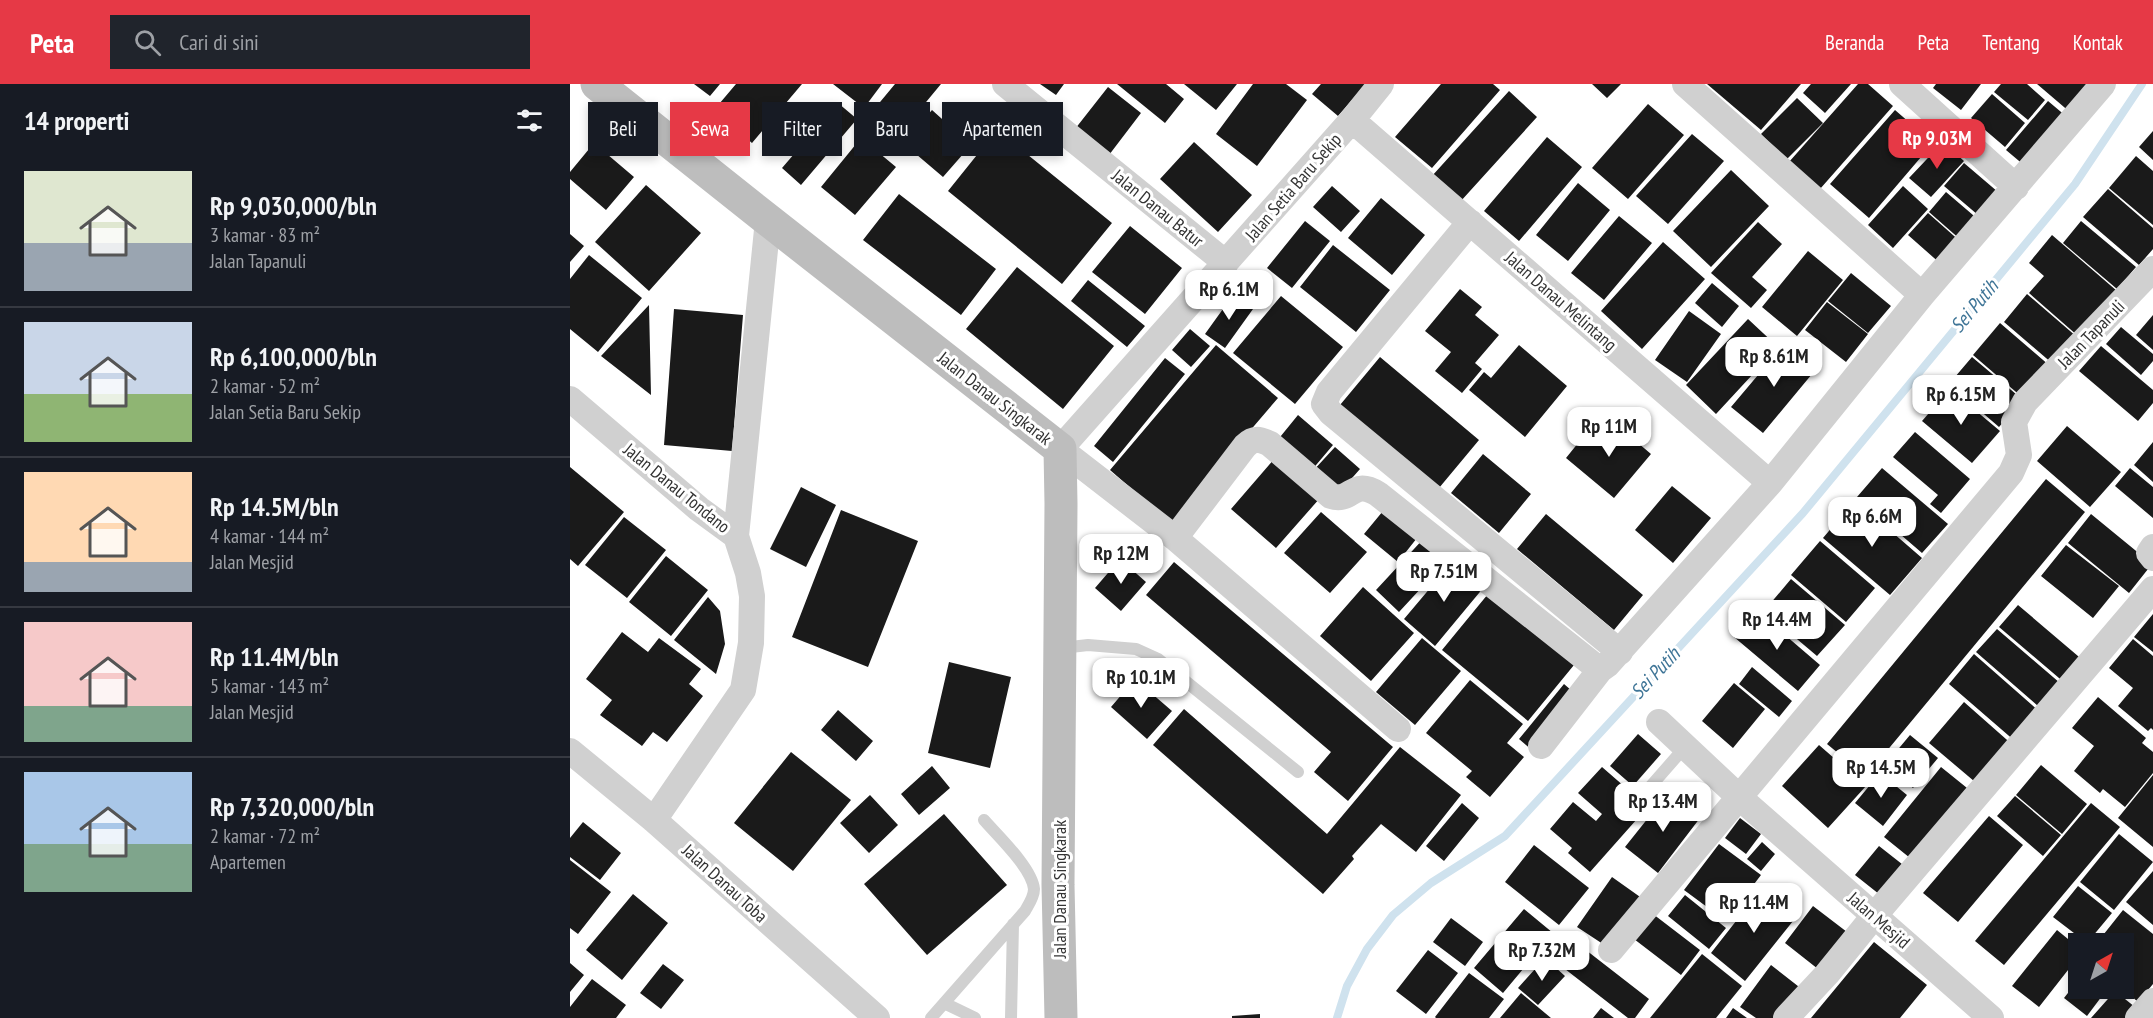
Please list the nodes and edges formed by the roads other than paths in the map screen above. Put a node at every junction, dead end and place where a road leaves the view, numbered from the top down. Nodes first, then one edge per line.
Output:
1 (597, 84) edge
2 (1005, 84) edge
3 (1381, 84) edge
4 (1685, 84) edge
5 (1902, 84) edge
6 (2103, 84) edge
7 (1352, 120) junction
8 (2016, 187) junction
9 (768, 220) junction
10 (1470, 222) junction
11 (1226, 263) junction
12 (2153, 269) edge
13 (1922, 295) junction
14 (570, 399) edge
15 (1060, 449) junction
16 (1770, 483) junction
17 (736, 536) junction
18 (1175, 538) junction
19 (2153, 589) edge
20 (1060, 648) junction
21 (1620, 652) junction
22 (1600, 670) junction
23 (1659, 722) dead end
24 (1398, 729) dead end
25 (1541, 746) dead end
26 (1684, 747) junction
27 (570, 751) edge
28 (1298, 772) dead end
29 (1650, 787) dead end
30 (1740, 798) junction
31 (654, 820) junction
32 (984, 820) dead end
33 (1874, 916) junction
34 (1012, 924) junction
35 (1611, 950) dead end
36 (2153, 1001) edge
37 (944, 1003) junction
38 (877, 1018) edge
39 (932, 1018) edge
40 (975, 1018) edge
41 (1011, 1018) edge
42 (1061, 1018) edge
43 (1786, 1018) edge
44 (1991, 1018) edge
45 (2138, 1018) edge

1 - 9 street, Jalan Danau Singkarak
2 - 11 street, Jalan Danau Batur
3 - 7 street, Jalan Setia Baru Sekip
4 - 13 street
5 - 8 street
6 - 8 street
7 - 10 street, Jalan Danau Melintang
7 - 11 street, Jalan Setia Baru Sekip
8 - 13 street
9 - 15 street, Jalan Danau Singkarak
9 - 17 street
10 - 16 street, Jalan Danau Melintang
10 - 21 street
11 - 15 street, Jalan Setia Baru Sekip
12 - 30 street, Jalan Tapanuli
13 - 16 street
14 - 17 street, Jalan Danau Tondano
15 - 18 street
15 - 20 street, Jalan Danau Singkarak
16 - 21 street
17 - 31 street, Jalan Danau Tondano
18 - 22 street
18 - 24 street
19 - 33 street
20 - 28 lane
20 - 42 street, Jalan Danau Singkarak
21 - 22 street
22 - 25 street
23 - 26 street, Jalan Mesjid
26 - 29 lane
26 - 30 street, Jalan Mesjid
27 - 31 street, Jalan Danau Toba
30 - 33 street, Jalan Mesjid
30 - 35 street, Jalan Tapanuli
31 - 38 street, Jalan Danau Toba
32 - 34 lane
33 - 43 street
33 - 44 street, Jalan Mesjid
34 - 37 lane
34 - 41 lane
36 - 45 street
37 - 39 lane
37 - 40 lane

